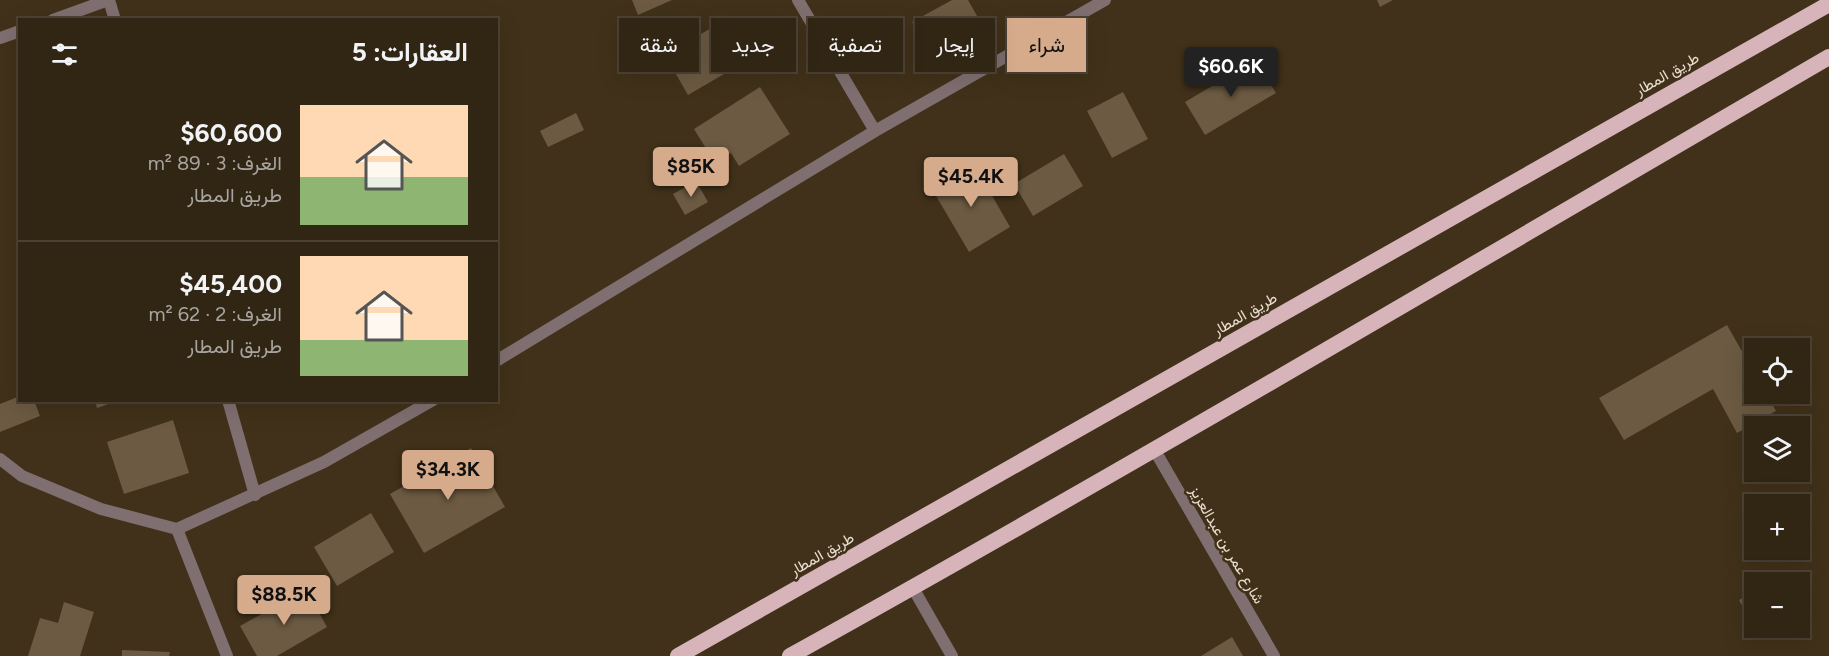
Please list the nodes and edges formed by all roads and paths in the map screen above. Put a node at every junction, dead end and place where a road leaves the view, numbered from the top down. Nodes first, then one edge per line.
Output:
1 (109, 0) edge
2 (798, 0) edge
3 (1106, 0) edge
4 (1829, 3) edge
5 (59, 18) edge
6 (114, 18) edge
7 (18, 32) edge
8 (0, 38) edge
9 (1829, 57) edge
10 (875, 131) junction
11 (498, 361) edge
12 (229, 402) edge
13 (429, 402) edge
14 (1154, 449) junction
15 (0, 459) edge
16 (255, 495) junction
17 (177, 529) junction
18 (913, 588) junction
19 (227, 656) edge
20 (678, 656) edge
21 (790, 656) edge
22 (952, 656) edge
23 (1274, 656) edge

1 - 5 street
1 - 6 street
2 - 10 street
3 - 10 street
4 - 20 highway, طريق المطار
7 - 8 street
9 - 14 highway
10 - 11 street
12 - 16 street
13 - 16 street
14 - 18 highway
14 - 23 street, شارع عمر بن عبدالعزيز
15 - 17 street
16 - 17 street
17 - 19 street
18 - 21 highway
18 - 22 street

